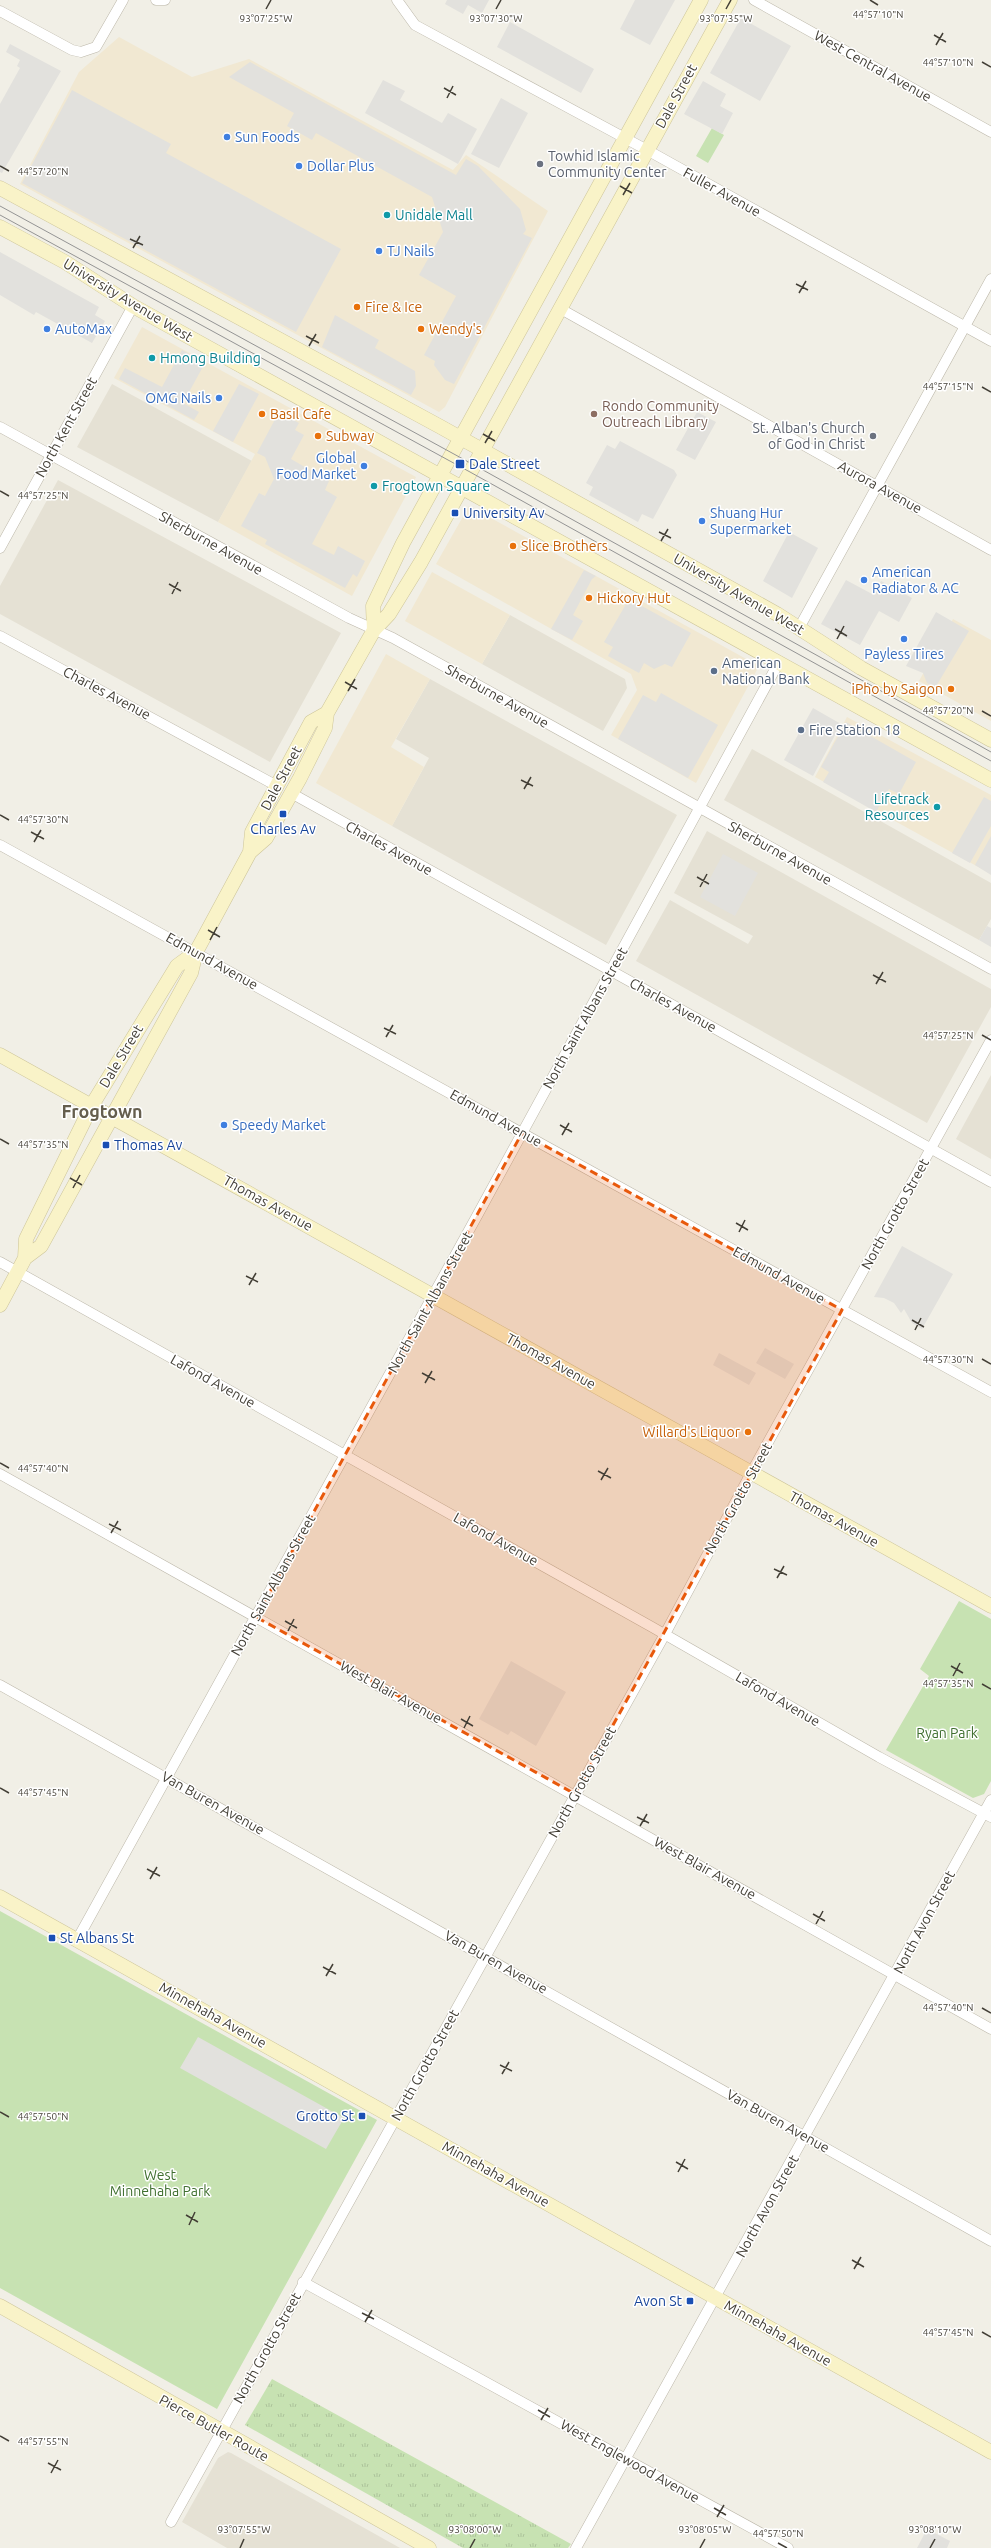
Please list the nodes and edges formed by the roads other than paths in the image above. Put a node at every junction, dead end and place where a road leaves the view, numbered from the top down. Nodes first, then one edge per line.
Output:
1 (123, 0) edge
2 (156, 0) edge
3 (165, 0) edge
4 (397, 0) edge
5 (701, 0) edge
6 (730, 0) edge
7 (754, 0) edge
8 (0, 11) edge
9 (991, 132) edge
10 (625, 138) junction
11 (647, 150) junction
12 (0, 188) edge
13 (0, 227) edge
14 (991, 279) edge
15 (133, 306) junction
16 (558, 308) junction
17 (965, 327) junction
18 (991, 341) edge
19 (0, 427) edge
20 (460, 439) junction
21 (481, 450) junction
22 (51, 455) junction
23 (440, 474) junction
24 (461, 486) junction
25 (878, 486) junction
26 (0, 548) edge
27 (991, 550) edge
28 (799, 628) junction
29 (374, 630) junction
30 (0, 636) edge
31 (779, 662) junction
32 (327, 712) junction
33 (991, 740) edge
34 (991, 780) edge
35 (277, 786) junction
36 (291, 793) junction
37 (700, 809) junction
38 (0, 845) edge
39 (250, 852) junction
40 (196, 952) junction
41 (991, 969) edge
42 (611, 971) junction
43 (991, 1040) edge
44 (0, 1055) edge
45 (92, 1105) junction
46 (112, 1116) junction
47 (522, 1133) junction
48 (931, 1148) junction
49 (991, 1182) edge
50 (25, 1258) junction
51 (0, 1262) edge
52 (18, 1272) junction
53 (434, 1295) junction
54 (0, 1306) edge
55 (842, 1310) junction
56 (991, 1392) edge
57 (345, 1455) junction
58 (751, 1472) junction
59 (0, 1474) edge
60 (991, 1606) edge
61 (256, 1617) junction
62 (665, 1634) junction
63 (0, 1685) edge
64 (167, 1777) junction
65 (575, 1794) junction
66 (991, 1800) edge
67 (987, 1815) edge
68 (0, 1897) edge
69 (77, 1940) junction
70 (486, 1956) junction
71 (896, 1975) junction
72 (991, 2029) edge
73 (396, 2117) junction
74 (806, 2136) junction
75 (991, 2241) edge
76 (303, 2282) junction
77 (716, 2298) junction
78 (0, 2306) edge
79 (221, 2432) junction
80 (991, 2452) edge
81 (626, 2459) junction
82 (171, 2522) dead end
83 (429, 2548) edge
84 (576, 2548) edge
85 (788, 2548) edge

1 - 8 street
2 - 3 street
4 - 10 street, Fuller Avenue
5 - 10 main road, Dale Street
6 - 11 main road, Dale Street
7 - 9 street, West Central Avenue
10 - 11 street, Fuller Avenue
10 - 20 main road, Dale Street
11 - 16 main road, Dale Street
11 - 17 street, Fuller Avenue
12 - 20 main road, University Avenue West
13 - 15 main road, University Avenue West
14 - 17 street
15 - 22 street, North Kent Street
15 - 23 main road, University Avenue West
16 - 21 main road, Dale Street
16 - 25 street, Aurora Avenue
17 - 18 street, Fuller Avenue
17 - 25 street
19 - 22 street, Sherburne Avenue
20 - 21 main road, University Avenue West
20 - 23 main road, Dale Street
21 - 24 main road, Dale Street
21 - 28 main road, University Avenue West
22 - 26 street, North Kent Street
22 - 29 street, Sherburne Avenue
23 - 24 main road, University Avenue West
23 - 29 main road, Dale Street
24 - 29 main road, Dale Street
24 - 31 main road, University Avenue West
25 - 27 street, Aurora Avenue
25 - 28 street
28 - 33 main road, University Avenue West
29 - 32 main road, Dale Street
29 - 37 street, Sherburne Avenue
30 - 35 street, Charles Avenue
31 - 34 main road, University Avenue West
31 - 37 street, North Saint Albans Street
32 - 35 main road, Dale Street
32 - 36 main road, Dale Street
35 - 39 main road, Dale Street
36 - 39 main road, Dale Street
36 - 42 street, Charles Avenue
37 - 41 street, Sherburne Avenue
37 - 42 street, North Saint Albans Street
38 - 40 street, Edmund Avenue
39 - 40 main road, Dale Street
40 - 45 main road, Dale Street
40 - 46 main road, Dale Street
40 - 47 street, Edmund Avenue
42 - 47 street, North Saint Albans Street
42 - 48 street, Charles Avenue
43 - 48 street, North Grotto Street
44 - 45 main road, Thomas Avenue
45 - 46 main road, Thomas Avenue
45 - 50 main road, Dale Street
46 - 50 main road, Dale Street
46 - 53 main road, Thomas Avenue
47 - 53 street, North Saint Albans Street
47 - 55 street, Edmund Avenue
48 - 49 street, Charles Avenue
48 - 55 street, North Grotto Street
50 - 52 main road, Dale Street
51 - 52 street, Lafond Avenue
52 - 54 main road, Dale Street
52 - 57 street, Lafond Avenue
53 - 57 street, North Saint Albans Street
53 - 58 main road, Thomas Avenue
55 - 56 street, Edmund Avenue
55 - 58 street, North Grotto Street
57 - 61 street, North Saint Albans Street
57 - 62 street, Lafond Avenue
58 - 60 main road, Thomas Avenue
58 - 62 street, North Grotto Street
59 - 61 street, West Blair Avenue
61 - 64 street, North Saint Albans Street
61 - 65 street, West Blair Avenue
62 - 65 street, North Grotto Street
62 - 67 street, Lafond Avenue
63 - 64 street, Van Buren Avenue
64 - 69 street, North Saint Albans Street
64 - 70 street, Van Buren Avenue
65 - 70 street, North Grotto Street
65 - 71 street, West Blair Avenue
66 - 67 street, North Avon Street
67 - 71 street, North Avon Street
68 - 69 main road, Minnehaha Avenue
69 - 73 main road, Minnehaha Avenue
70 - 73 street, North Grotto Street
70 - 74 street, Van Buren Avenue
71 - 72 street, West Blair Avenue
71 - 74 street, North Avon Street
73 - 76 street, North Grotto Street
73 - 77 main road, Minnehaha Avenue
74 - 75 street, Van Buren Avenue
74 - 77 street, North Avon Street
76 - 79 street, North Grotto Street
76 - 81 street, West Englewood Avenue
77 - 80 main road, Minnehaha Avenue
77 - 81 street, North Avon Street
78 - 79 main road, Pierce Butler Route
79 - 82 street, North Grotto Street
79 - 83 main road, Pierce Butler Route
81 - 84 street, North Avon Street
81 - 85 street, West Englewood Avenue

